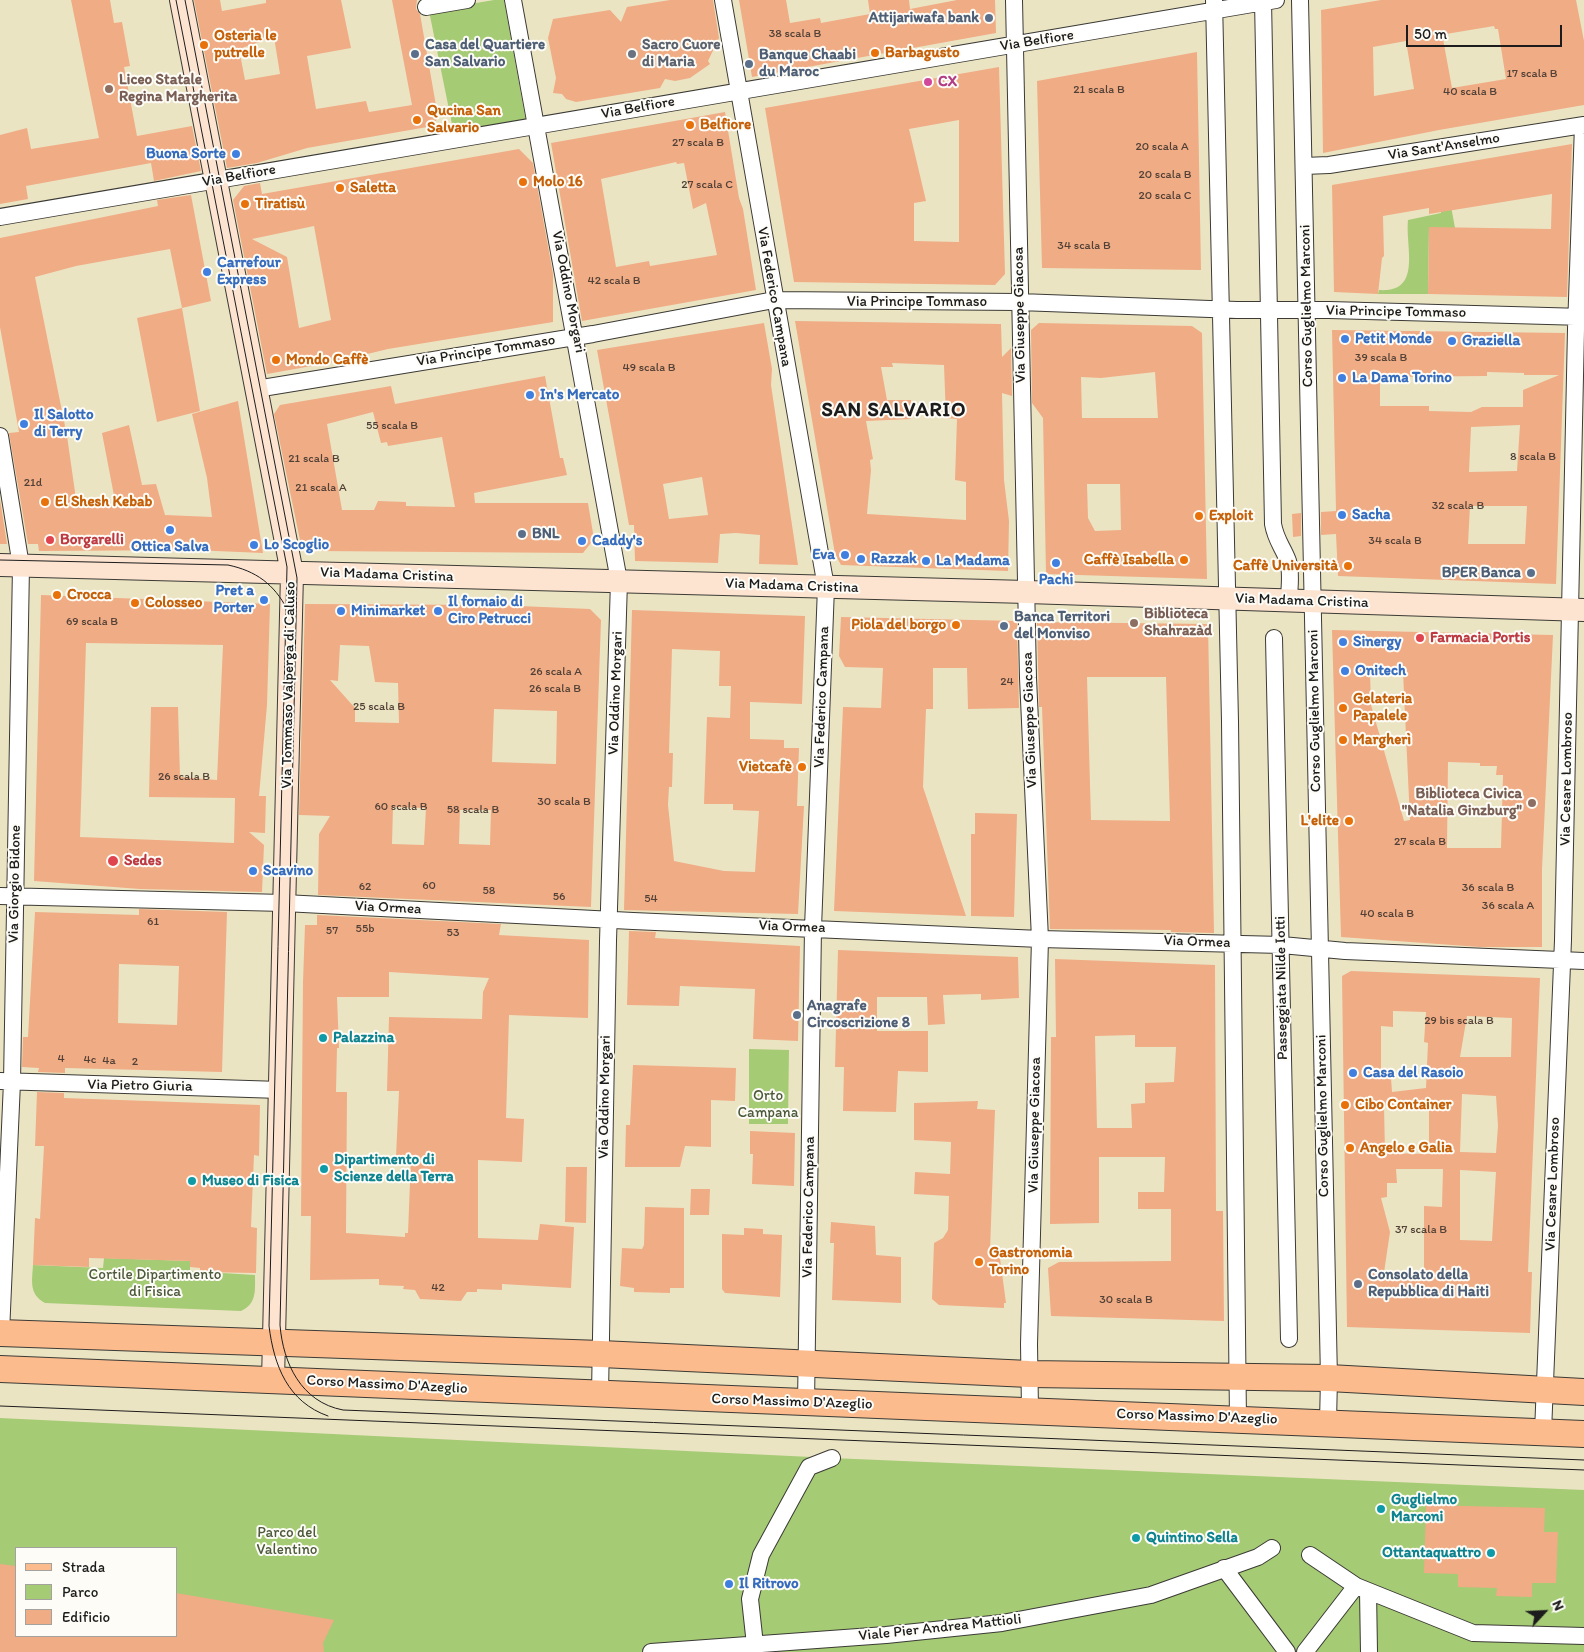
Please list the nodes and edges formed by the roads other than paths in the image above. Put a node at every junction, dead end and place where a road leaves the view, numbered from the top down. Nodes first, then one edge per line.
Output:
1 (181, 0) edge
2 (467, 0) edge
3 (513, 0) edge
4 (723, 0) edge
5 (1014, 0) edge
6 (1300, 0) edge
7 (1267, 1) edge
8 (1214, 6) edge
9 (426, 7) dead end
10 (1014, 44) junction
11 (740, 90) junction
12 (1584, 125) edge
13 (536, 126) junction
14 (1304, 166) junction
15 (216, 179) junction
16 (0, 216) edge
17 (774, 300) junction
18 (1019, 302) junction
19 (1221, 309) junction
20 (1307, 310) junction
21 (1268, 311) junction
22 (1580, 317) edge
23 (576, 336) junction
24 (256, 389) junction
25 (0, 436) edge
26 (10, 566) edge
27 (292, 573) junction
28 (619, 581) junction
29 (826, 588) junction
30 (1027, 592) junction
31 (1228, 599) junction
32 (1289, 601) junction
33 (1313, 601) junction
34 (1577, 610) edge
35 (1274, 638) dead end
36 (7, 896) edge
37 (284, 903) junction
38 (610, 919) junction
39 (813, 928) junction
40 (1040, 939) junction
41 (1233, 943) junction
42 (1282, 945) junction
43 (1321, 947) junction
44 (1562, 960) junction
45 (1584, 960) edge
46 (6, 1082) edge
47 (280, 1090) junction
48 (1, 1333) edge
49 (1289, 1339) dead end
50 (273, 1343) junction
51 (601, 1354) junction
52 (806, 1363) junction
53 (0, 1369) edge
54 (1029, 1374) junction
55 (1239, 1376) junction
56 (1329, 1378) junction
57 (273, 1380) junction
58 (1545, 1390) junction
59 (1584, 1392) edge
60 (600, 1394) junction
61 (806, 1403) junction
62 (1030, 1410) junction
63 (1238, 1419) junction
64 (1328, 1422) junction
65 (1543, 1432) junction
66 (1584, 1434) edge
67 (832, 1458) dead end
68 (1272, 1548) dead end
69 (1310, 1555) dead end
70 (1226, 1568) junction
71 (1362, 1588) junction
72 (1584, 1636) edge
73 (755, 1645) junction
74 (776, 1648) edge
75 (651, 1652) edge
76 (1286, 1652) edge
77 (1306, 1652) edge
78 (1369, 1652) edge

1 - 15 street, Via Tommaso Valperga di Caluso
2 - 9 street
3 - 13 street, Via Oddino Morgari
4 - 11 street, Via Federico Campana
5 - 10 street, Via Giuseppe Giacosa
6 - 14 street, Corso Guglielmo Marconi
7 - 8 street, Via Belfiore
7 - 21 street
8 - 10 street, Via Belfiore
8 - 19 street
10 - 11 street, Via Belfiore
10 - 18 street, Via Giuseppe Giacosa
11 - 13 street, Via Belfiore
11 - 17 street, Via Federico Campana
12 - 14 street, Via Sant'Anselmo
12 - 22 street, Via Cesare Lombroso
13 - 15 street, Via Belfiore
13 - 23 street, Via Oddino Morgari
14 - 20 street, Corso Guglielmo Marconi
15 - 16 street, Via Belfiore
15 - 24 street, Via Tommaso Valperga di Caluso
17 - 18 street, Via Principe Tommaso
17 - 23 street, Via Principe Tommaso
17 - 29 street, Via Federico Campana
18 - 19 street, Via Principe Tommaso
18 - 30 street, Via Giuseppe Giacosa
19 - 21 street, Via Principe Tommaso
19 - 31 street
20 - 21 street, Via Principe Tommaso
20 - 22 street, Via Principe Tommaso
20 - 33 street, Corso Guglielmo Marconi
21 - 32 street
22 - 34 street, Via Cesare Lombroso
23 - 24 street, Via Principe Tommaso
23 - 28 street, Via Oddino Morgari
24 - 27 street, Via Tommaso Valperga di Caluso
25 - 26 street, Via Giorgio Bidone
26 - 27 street, Via Madama Cristina
26 - 36 street, Via Giorgio Bidone
27 - 28 street, Via Madama Cristina
27 - 37 street, Via Tommaso Valperga di Caluso
28 - 29 street, Via Madama Cristina
28 - 38 street, Via Oddino Morgari
29 - 30 street, Via Madama Cristina
29 - 39 street, Via Federico Campana
30 - 31 street, Via Madama Cristina
30 - 40 street, Via Giuseppe Giacosa
31 - 32 street, Via Madama Cristina
31 - 41 street
32 - 33 street, Via Madama Cristina
33 - 34 street, Via Madama Cristina
33 - 43 street, Corso Guglielmo Marconi
34 - 44 street, Via Cesare Lombroso
35 - 42 street, Passeggiata Nilde Iotti
36 - 37 street, Via Ormea
36 - 46 street, Via Giorgio Bidone
37 - 38 street, Via Ormea
37 - 47 street, Via Tommaso Valperga di Caluso
38 - 39 street, Via Ormea
38 - 51 street, Via Oddino Morgari
39 - 40 street, Via Ormea
39 - 52 street, Via Federico Campana
40 - 41 street, Via Ormea
40 - 54 street, Via Giuseppe Giacosa
41 - 42 street, Via Ormea
41 - 55 street
42 - 43 street, Via Ormea
42 - 49 street, Passeggiata Nilde Iotti
43 - 44 street, Via Ormea
43 - 56 street, Corso Guglielmo Marconi
44 - 45 street, Via Ormea
44 - 58 street, Via Cesare Lombroso
46 - 47 street, Via Pietro Giuria
46 - 48 street, Via Giorgio Bidone
47 - 50 street, Via Tommaso Valperga di Caluso
48 - 50 main road
50 - 51 main road
50 - 57 street, Via Tommaso Valperga di Caluso
51 - 52 main road
51 - 60 street, Via Oddino Morgari
52 - 54 main road
52 - 61 street, Via Federico Campana
53 - 57 main road, Corso Massimo D'Azeglio
54 - 55 main road
54 - 62 street, Via Giuseppe Giacosa
55 - 56 main road
55 - 63 street
56 - 58 main road
56 - 64 street, Corso Guglielmo Marconi
57 - 60 main road, Corso Massimo D'Azeglio
58 - 59 main road
58 - 65 street, Via Cesare Lombroso
60 - 61 main road, Corso Massimo D'Azeglio
61 - 62 main road, Corso Massimo D'Azeglio
62 - 63 main road, Corso Massimo D'Azeglio
63 - 64 main road, Corso Massimo D'Azeglio
64 - 65 main road, Corso Massimo D'Azeglio
65 - 66 main road, Corso Massimo D'Azeglio
67 - 73 street
68 - 70 street, Viale Pier Andrea Mattioli
69 - 71 street
70 - 74 street, Viale Pier Andrea Mattioli
70 - 76 street
71 - 72 street
71 - 77 street
71 - 78 street
73 - 74 street, Viale Pier Andrea Mattioli
73 - 75 street, Viale Pier Andrea Mattioli

